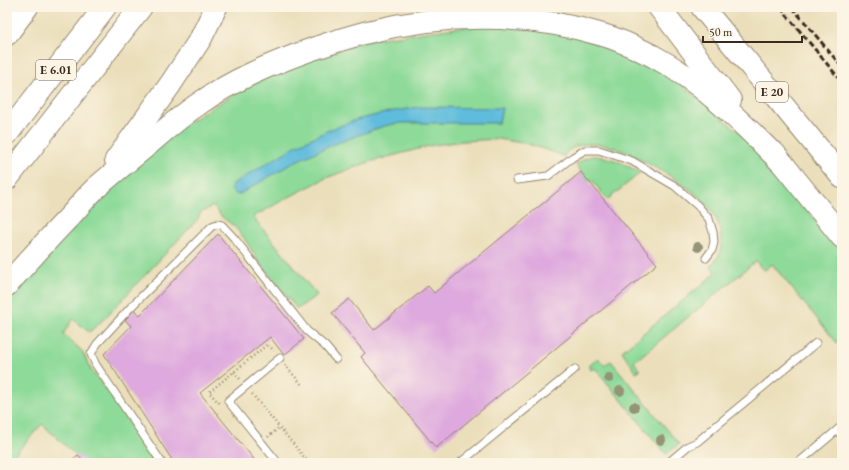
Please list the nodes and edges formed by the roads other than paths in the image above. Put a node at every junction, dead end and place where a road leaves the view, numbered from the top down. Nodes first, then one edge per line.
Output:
1 (27, 7) edge
2 (105, 7) edge
3 (141, 7) edge
4 (216, 7) edge
5 (659, 7) edge
6 (702, 7) edge
7 (15, 22) edge
8 (7, 134) edge
9 (783, 164) junction
10 (842, 177) edge
11 (7, 178) edge
12 (518, 180) dead end
13 (97, 187) junction
14 (842, 237) edge
15 (706, 258) dead end
16 (7, 285) edge
17 (816, 343) dead end
18 (280, 358) road end
19 (336, 359) dead end
20 (575, 369) dead end
21 (842, 426) edge
22 (162, 463) edge
23 (278, 463) edge
24 (460, 463) edge
25 (668, 463) edge
26 (798, 463) edge

1 - 7 highway
2 - 8 highway, E 6.01
3 - 11 highway
4 - 13 highway
5 - 9 highway
6 - 10 highway, E 20
9 - 13 highway
9 - 14 highway
12 - 15 lane
13 - 16 highway
17 - 25 lane
18 - 23 lane
19 - 22 lane
20 - 24 lane
21 - 26 lane

